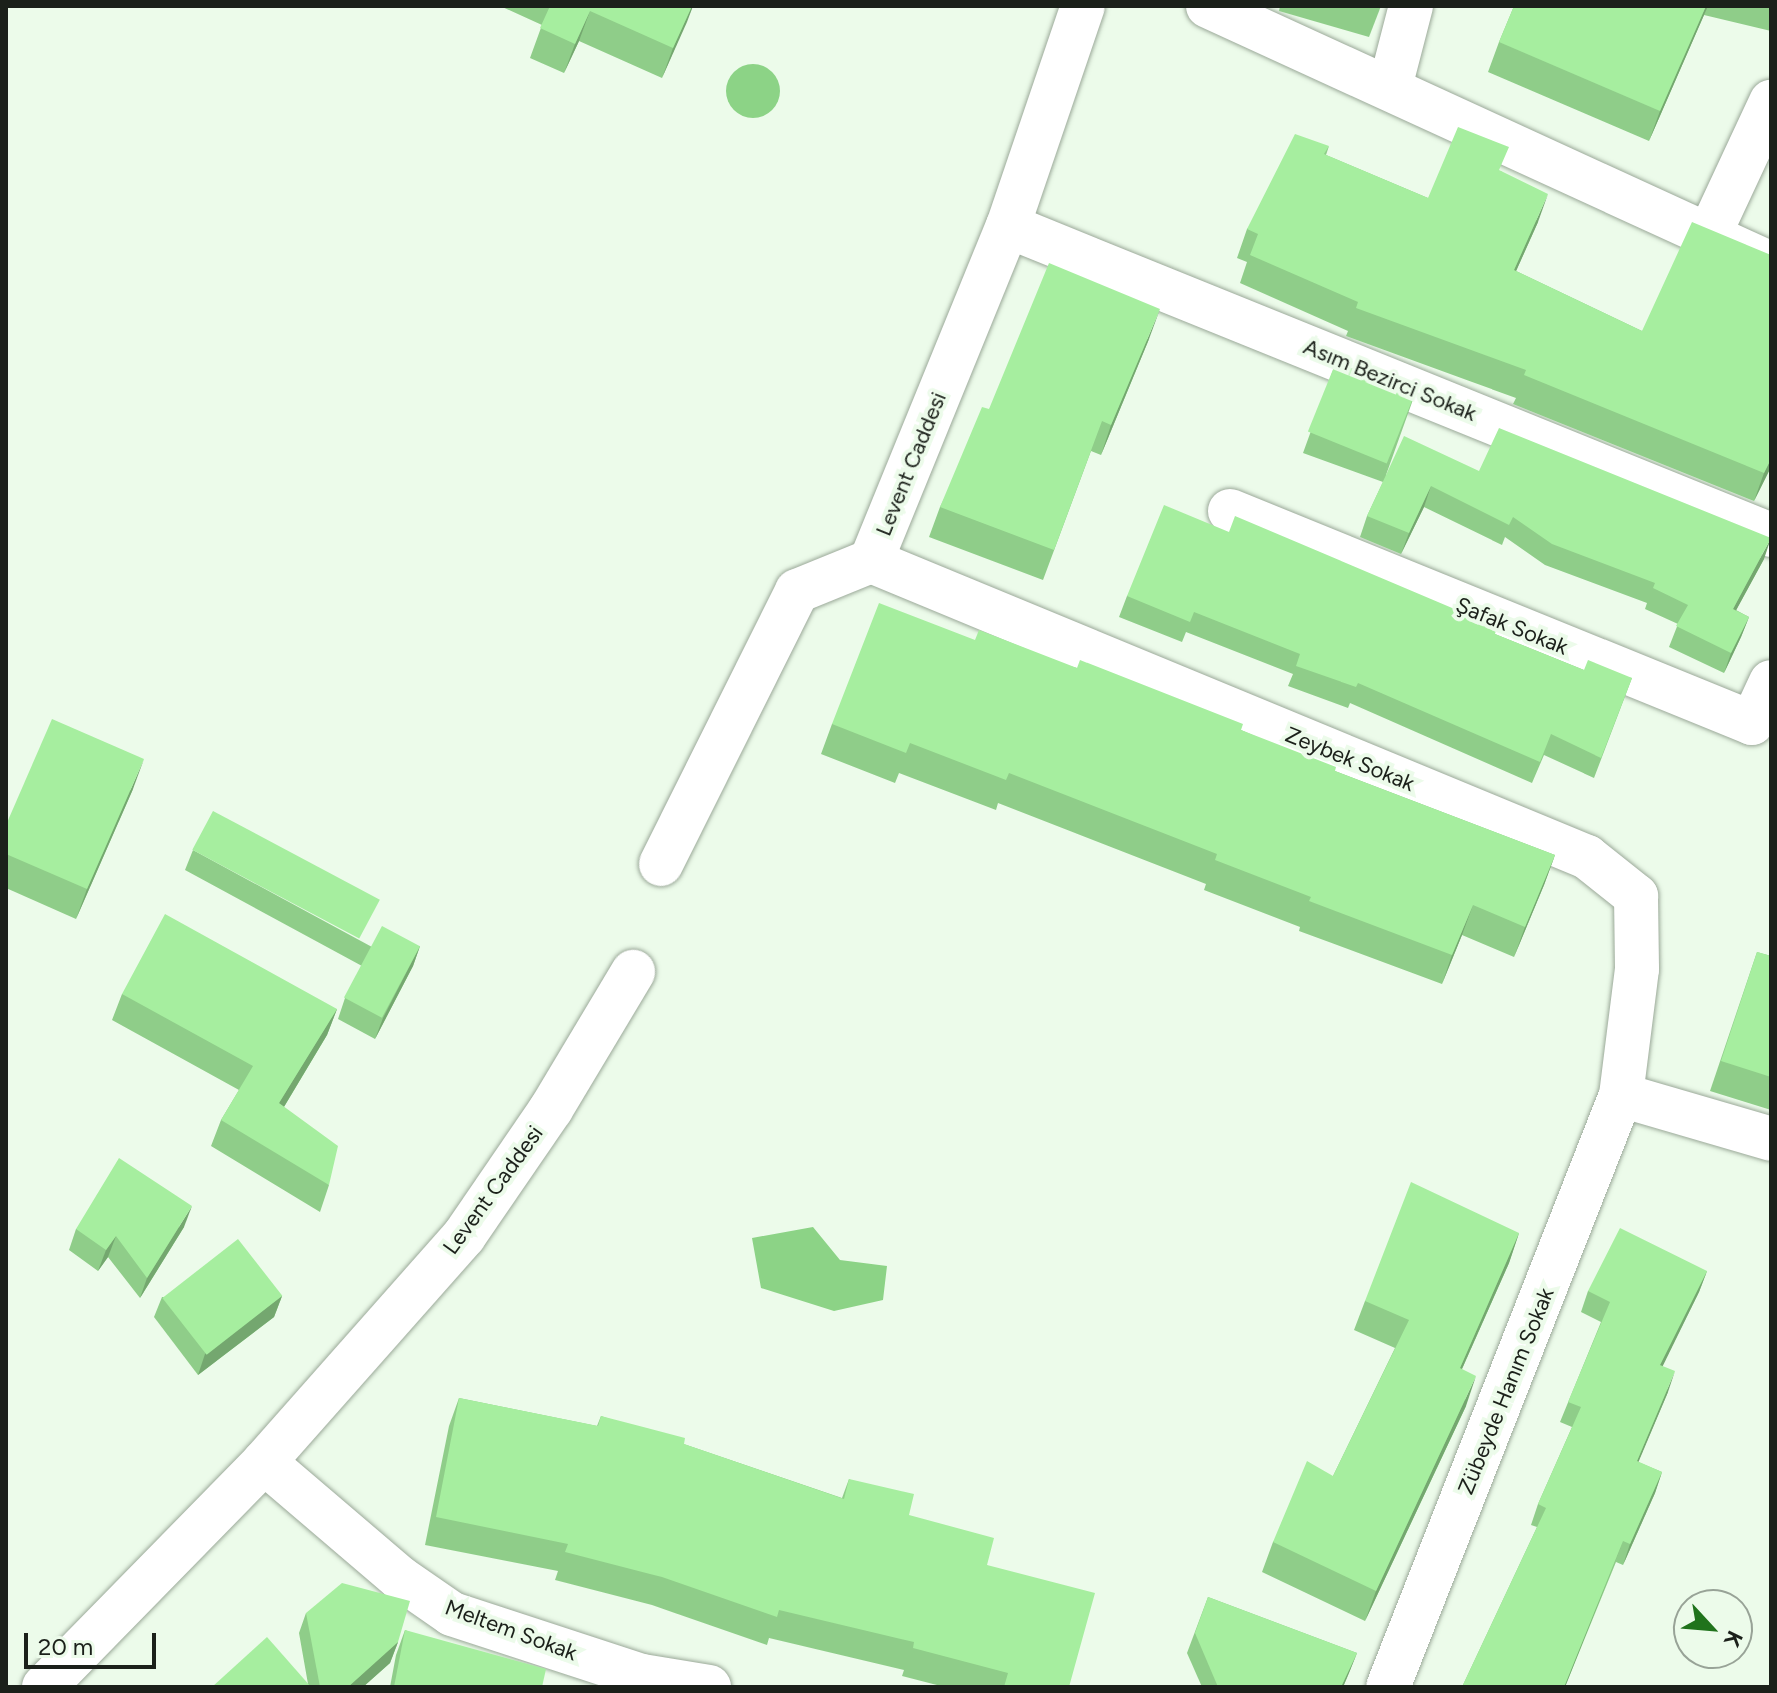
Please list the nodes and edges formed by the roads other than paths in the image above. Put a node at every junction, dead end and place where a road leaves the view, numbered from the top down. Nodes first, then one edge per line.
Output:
1 (1083, 6) edge
2 (1208, 6) edge
3 (1411, 6) edge
4 (1390, 87) junction
5 (1771, 102) edge
6 (1008, 226) junction
7 (1709, 235) junction
8 (1771, 264) edge
9 (1230, 511) dead end
10 (1771, 535) edge
11 (871, 561) junction
12 (1771, 682) edge
13 (661, 864) dead end
14 (633, 972) dead end
15 (1621, 1095) junction
16 (1771, 1139) edge
17 (264, 1462) junction
18 (640, 1681) edge
19 (44, 1687) edge
20 (709, 1687) edge
21 (1388, 1687) edge

1 - 6 street, Levent Caddesi
2 - 4 street
3 - 4 street
4 - 7 street
5 - 7 street
6 - 10 street, Asım Bezirci Sokak
6 - 11 street, Levent Caddesi
7 - 8 street
9 - 12 street, Şafak Sokak
11 - 13 street, Levent Caddesi
11 - 15 street, Zeybek Sokak
14 - 17 street, Levent Caddesi
15 - 16 street
15 - 21 street, Zübeyde Hanım Sokak
17 - 18 street, Meltem Sokak
17 - 19 street, Levent Caddesi
18 - 20 street, Meltem Sokak

